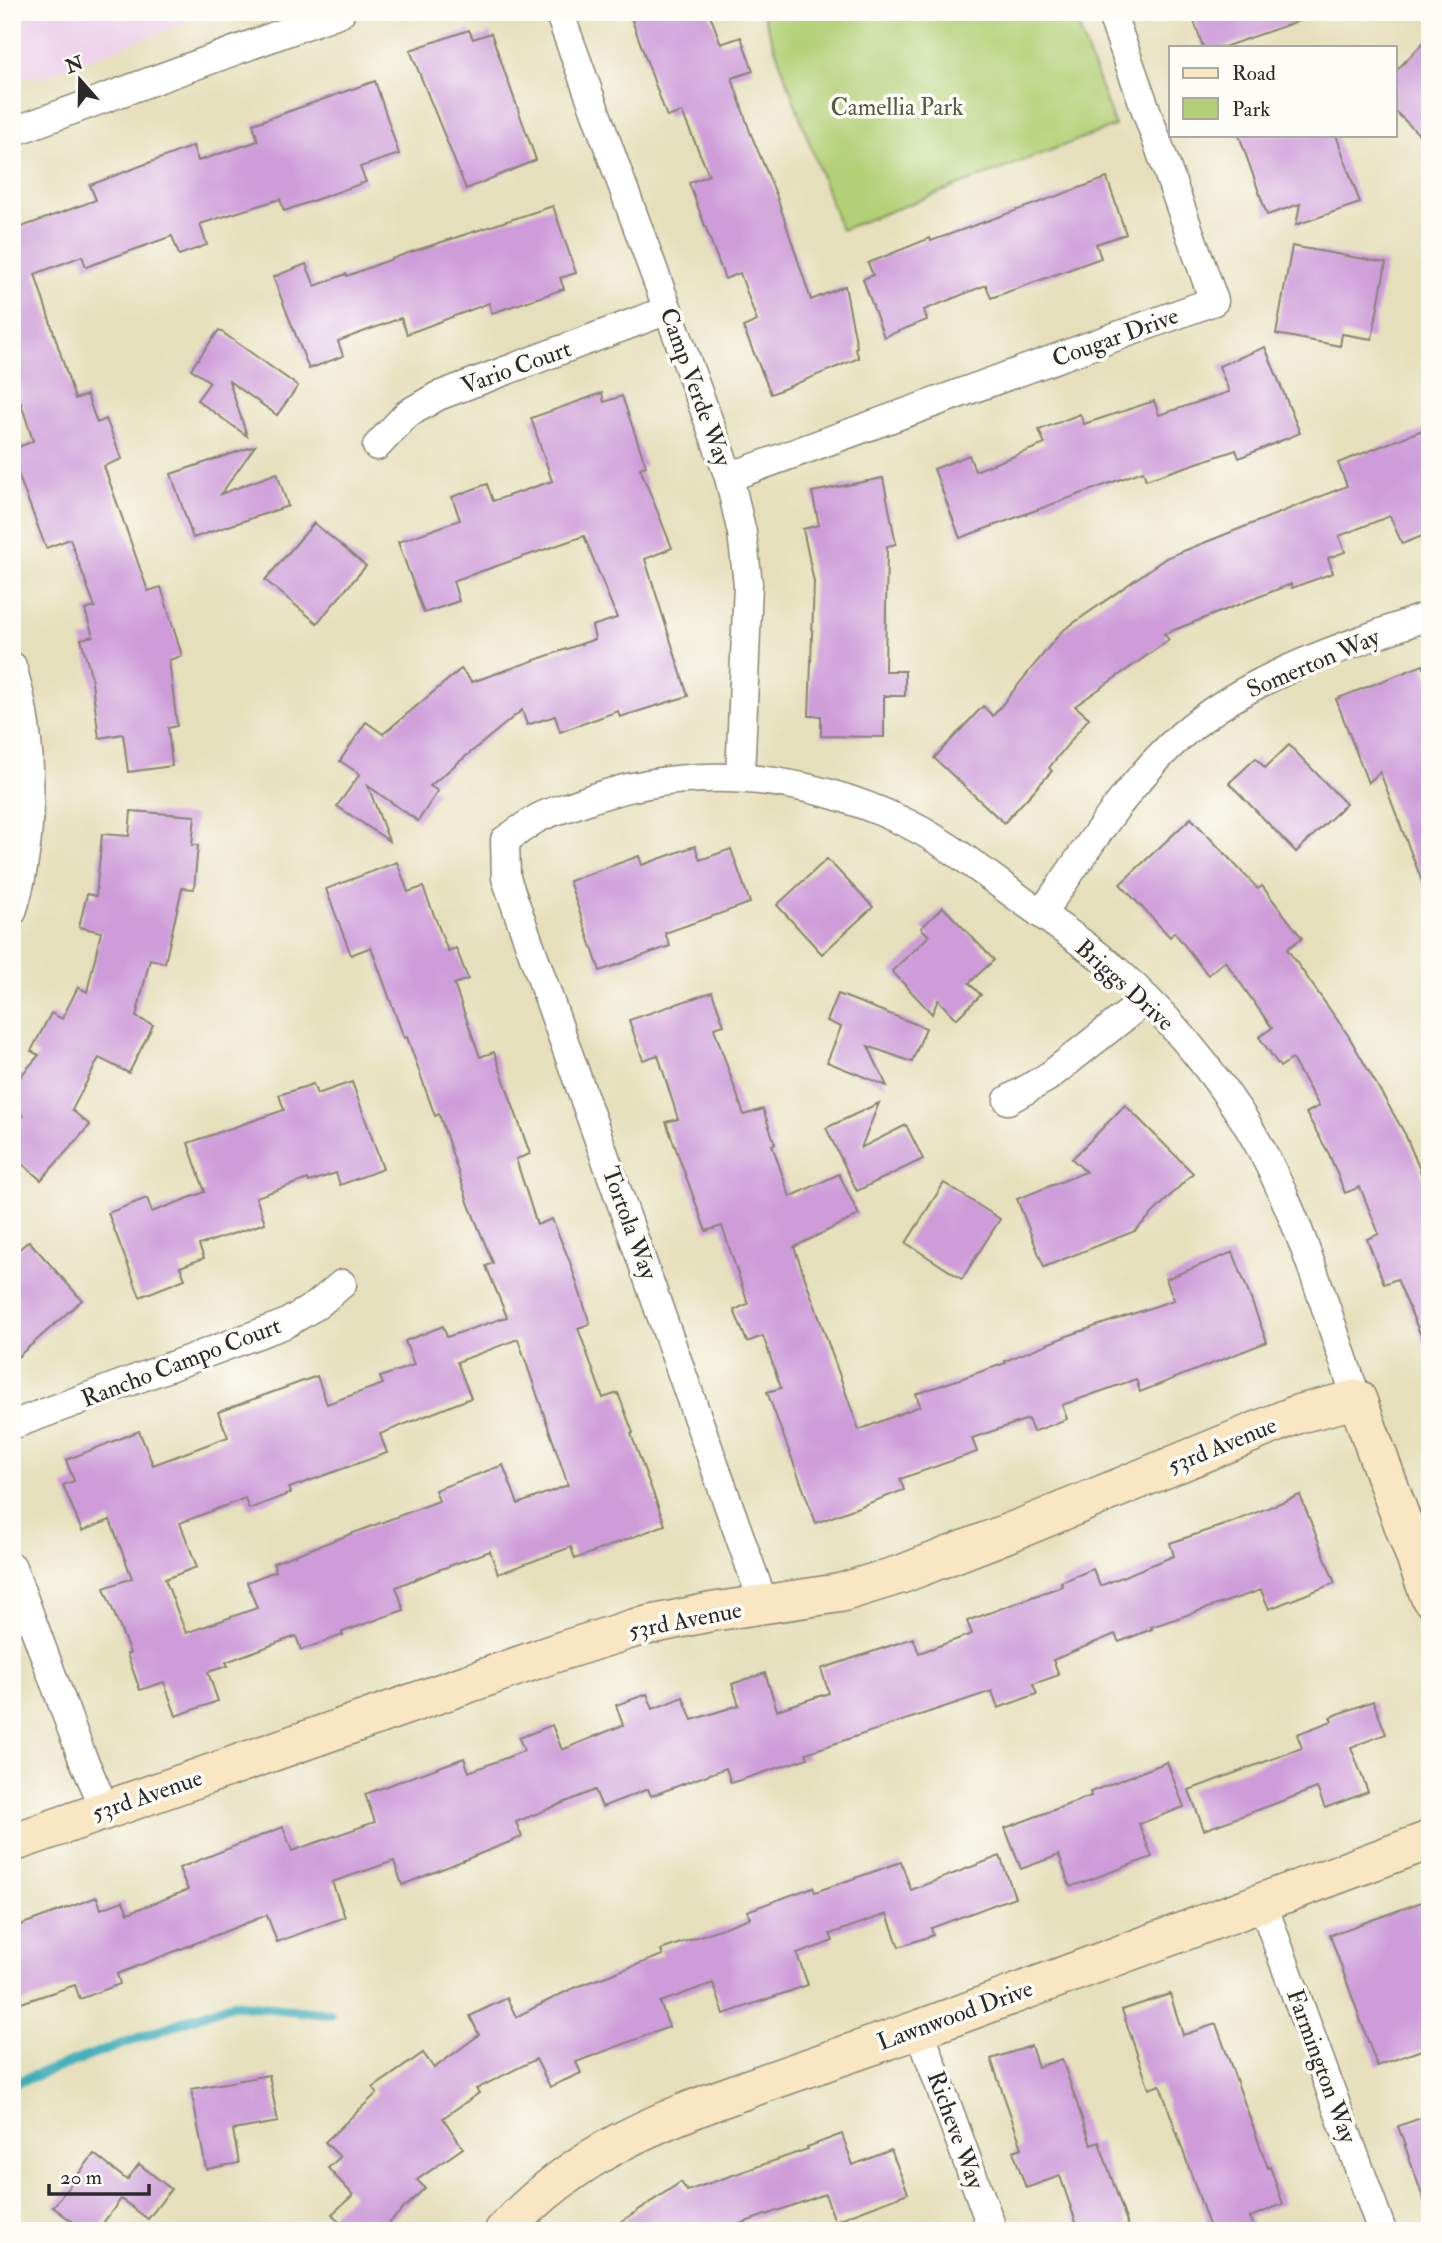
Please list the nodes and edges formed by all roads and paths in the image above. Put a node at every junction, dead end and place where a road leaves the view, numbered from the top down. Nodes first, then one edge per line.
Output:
1 (341, 12) edge
2 (559, 12) edge
3 (1111, 12) edge
4 (12, 132) edge
5 (668, 310) junction
6 (377, 446) dead end
7 (729, 477) junction
8 (1430, 615) edge
9 (12, 666) edge
10 (740, 778) junction
11 (505, 840) joint
12 (12, 912) edge
13 (1041, 914) junction
14 (1147, 999) junction
15 (1008, 1100) dead end
16 (342, 1284) dead end
17 (1357, 1399) junction
18 (12, 1425) edge
19 (12, 1567) edge
20 (1430, 1597) edge
21 (764, 1605) junction
22 (105, 1809) junction
23 (1430, 1840) edge
24 (12, 1843) edge
25 (1262, 1902) junction
26 (919, 2029) junction
27 (504, 2231) edge
28 (993, 2231) edge
29 (1381, 2231) edge

1 - 4 street
2 - 5 street, Camp Verde Way
3 - 7 street, Cougar Drive
5 - 6 street, Vario Court
5 - 7 street, Camp Verde Way
7 - 10 street, Camp Verde Way
8 - 13 street, Somerton Way
9 - 12 street
10 - 11 street, Briggs Drive
10 - 13 street, Briggs Drive
11 - 21 street, Tortola Way
13 - 14 street, Briggs Drive
14 - 15 street
14 - 17 street, Briggs Drive
16 - 18 street, Rancho Campo Court
17 - 20 street, Briggs Drive
17 - 21 street, 53rd Avenue
19 - 22 street
21 - 22 street, 53rd Avenue
22 - 24 street, 53rd Avenue
23 - 25 street, Lawnwood Drive
25 - 26 street, Lawnwood Drive
25 - 29 street, Farmington Way
26 - 27 street, Lawnwood Drive
26 - 28 street, Richeve Way

